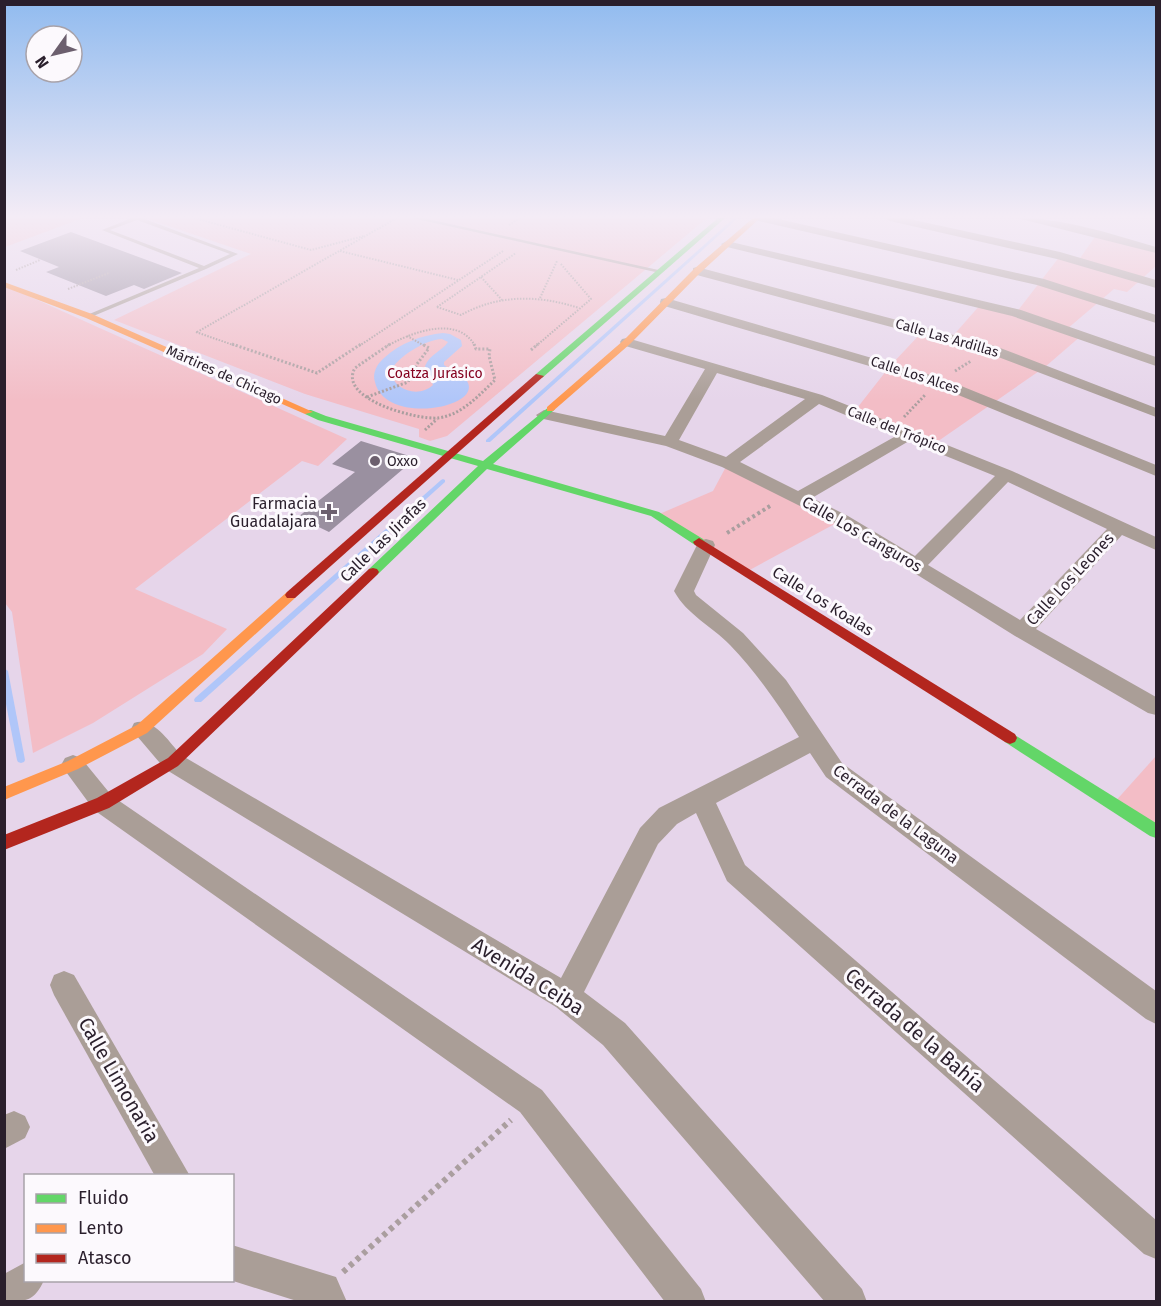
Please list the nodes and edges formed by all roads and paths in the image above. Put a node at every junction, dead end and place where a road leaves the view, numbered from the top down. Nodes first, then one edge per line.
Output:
1 (94, 279) edge
2 (178, 279) edge
3 (290, 279) edge
4 (454, 279) edge
5 (478, 279) edge
6 (483, 279) edge
7 (549, 279) edge
8 (574, 279) edge
9 (651, 279) edge
10 (688, 279) edge
11 (726, 279) edge
12 (874, 279) edge
13 (1027, 279) edge
14 (1138, 279) edge
15 (458, 280) joint
16 (4, 284) edge
17 (1156, 284) edge
18 (47, 298) junction
19 (540, 298) junction
20 (502, 300) junction
21 (666, 302) junction
22 (580, 308) junction
23 (89, 316) junction
24 (1156, 320) edge
25 (406, 335) junction
26 (627, 342) junction
27 (990, 349) junction
28 (531, 350) dead end
29 (1156, 362) edge
30 (713, 368) junction
31 (939, 382) junction
32 (366, 398) junction
33 (817, 398) junction
34 (1156, 413) edge
35 (544, 415) junction
36 (893, 427) junction
37 (909, 434) junction
38 (670, 442) junction
39 (448, 454) junction
40 (728, 463) junction
41 (485, 465) junction
42 (1156, 471) edge
43 (1006, 475) junction
44 (795, 496) junction
45 (1119, 527) junction
46 (1156, 544) edge
47 (706, 545) junction
48 (917, 565) junction
49 (1022, 631) junction
50 (1156, 707) edge
51 (142, 729) junction
52 (814, 740) junction
53 (173, 762) junction
54 (73, 765) junction
55 (4, 794) edge
56 (701, 798) junction
57 (103, 803) junction
58 (1156, 831) edge
59 (4, 843) edge
60 (64, 985) dead end
61 (566, 997) junction
62 (1156, 1009) edge
63 (531, 1101) junction
64 (173, 1174) edge
65 (1156, 1242) edge
66 (234, 1263) edge
67 (24, 1282) edge
68 (326, 1296) edge
69 (4, 1297) edge
70 (688, 1302) edge
71 (849, 1302) edge

1 - 18 path
2 - 23 lane
3 - 15 path
4 - 15 path
5 - 20 path
6 - 20 path
7 - 19 path
8 - 22 path
9 - 39 main road, Calle Las Jirafas
10 - 21 main road, Calle Las Jirafas
11 - 27 street, Calle Las Ardillas
12 - 29 street
13 - 24 street
14 - 17 street
16 - 18 main road, Mártires de Chicago
18 - 23 main road, Mártires de Chicago
19 - 20 path
19 - 22 path
21 - 26 main road, Calle Las Jirafas
21 - 31 street, Calle Los Alces
22 - 28 path
23 - 39 main road, Mártires de Chicago
25 - 32 path
25 - 32 path
25 - 32 path
26 - 30 street, Calle del Trópico
26 - 35 main road, Calle Las Jirafas
27 - 31 path
27 - 34 street, Calle Las Ardillas
30 - 33 street, Calle del Trópico
30 - 38 street
31 - 36 path
31 - 42 street, Calle Los Alces
33 - 36 street, Calle del Trópico
33 - 40 street
35 - 38 street, Calle Los Canguros
35 - 41 main road, Calle Las Jirafas
36 - 37 street, Calle del Trópico
37 - 43 street, Calle del Trópico
37 - 44 street
38 - 40 street, Calle Los Canguros
39 - 41 main road, Calle Los Koalas
39 - 51 main road, Calle Las Jirafas
40 - 44 street, Calle Los Canguros
41 - 47 main road, Calle Los Koalas
41 - 53 main road, Calle Las Jirafas
43 - 45 street, Calle del Trópico
43 - 48 street
44 - 47 path
44 - 48 street, Calle Los Canguros
45 - 46 street, Calle del Trópico
45 - 49 street, Calle Los Leones
47 - 52 street, Cerrada de la Laguna
47 - 58 main road, Calle Los Koalas
48 - 49 street, Calle Los Canguros
49 - 50 street, Calle Los Canguros
51 - 53 street, Avenida Ceiba
51 - 54 main road, Calle Las Jirafas
52 - 56 street
52 - 62 street, Cerrada de la Laguna
53 - 57 main road, Calle Las Jirafas
53 - 61 street, Avenida Ceiba
54 - 55 main road, Calle Las Jirafas
54 - 57 street
56 - 61 street
56 - 65 street, Cerrada de la Bahía
57 - 59 main road, Calle Las Jirafas
57 - 63 street
60 - 64 street, Calle Limonaria
61 - 71 street, Avenida Ceiba
63 - 68 path
63 - 70 street
66 - 68 street
67 - 69 street

